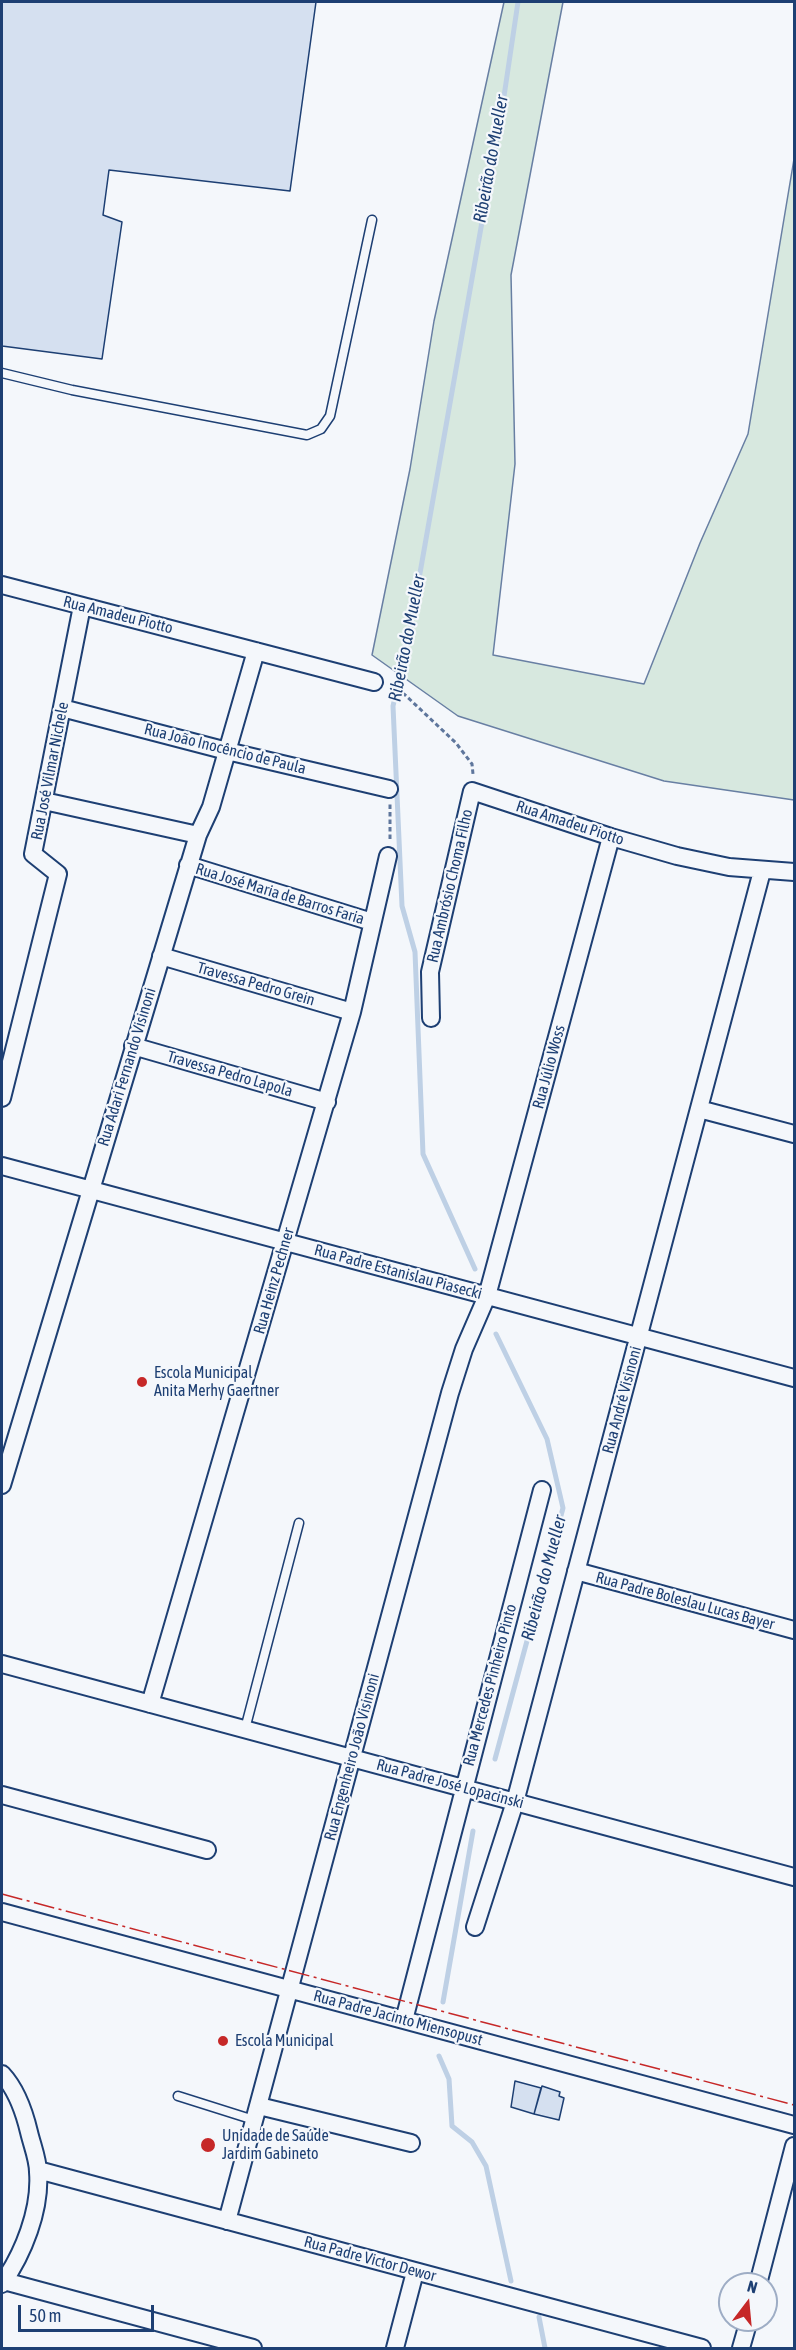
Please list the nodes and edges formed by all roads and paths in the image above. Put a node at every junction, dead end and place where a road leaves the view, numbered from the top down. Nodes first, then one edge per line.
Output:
1 (372, 220) dead end
2 (2, 373) edge
3 (2, 585) edge
4 (82, 606) junction
5 (256, 651) junction
6 (374, 682) dead end
7 (402, 692) dead end
8 (62, 708) junction
9 (227, 751) junction
10 (389, 789) joint
11 (472, 791) junction
12 (44, 801) junction
13 (198, 835) junction
14 (611, 837) junction
15 (388, 856) joint
16 (188, 865) junction
17 (762, 871) junction
18 (795, 872) edge
19 (372, 922) junction
20 (161, 956) junction
21 (352, 1012) junction
22 (430, 1018) dead end
23 (133, 1046) junction
24 (2, 1098) edge
25 (327, 1102) junction
26 (699, 1109) junction
27 (795, 1134) edge
28 (2, 1166) edge
29 (89, 1189) junction
30 (285, 1242) junction
31 (487, 1296) junction
32 (639, 1337) junction
33 (795, 1378) edge
34 (2, 1485) edge
35 (542, 1490) dead end
36 (299, 1523) dead end
37 (576, 1572) junction
38 (795, 1630) edge
39 (2, 1664) edge
40 (150, 1704) junction
41 (245, 1729) junction
42 (352, 1758) junction
43 (463, 1788) junction
44 (2, 1795) edge
45 (515, 1802) junction
46 (207, 1850) dead end
47 (795, 1877) edge
48 (2, 1911) edge
49 (475, 1927) dead end
50 (290, 1989) junction
51 (404, 2020) junction
52 (2, 2074) edge
53 (178, 2096) dead end
54 (256, 2113) junction
55 (795, 2125) edge
56 (411, 2143) dead end
57 (795, 2146) edge
58 (38, 2170) junction
59 (227, 2221) junction
60 (415, 2272) junction
61 (761, 2272) edge
62 (3, 2283) edge
63 (746, 2332) edge
64 (253, 2349) edge
65 (395, 2349) edge
66 (702, 2349) edge
67 (741, 2349) edge

1 - 2 lane
3 - 4 street, Rua Amadeu Piotto
4 - 5 street, Rua Amadeu Piotto
4 - 8 street, Rua José Vilmar Nichele
5 - 6 street, Rua Amadeu Piotto
5 - 9 street, Rua Adari Fernando Visinoni
7 - 11 path
8 - 9 street, Rua João Inocêncio de Paula
8 - 12 street, Rua José Vilmar Nichele
9 - 10 street, Rua João Inocêncio de Paula
9 - 13 street, Rua Adari Fernando Visinoni
10 - 15 path
11 - 14 street, Rua Amadeu Piotto
11 - 22 street, Rua Ambrósio Choma Filho
12 - 13 street
12 - 24 street, Rua José Vilmar Nichele
13 - 16 street, Rua Adari Fernando Visinoni
14 - 17 street, Rua Amadeu Piotto
14 - 31 street, Rua Júlio Woss
15 - 19 street, Rua Heinz Pechner
16 - 19 street, Rua José Maria de Barros Faria
16 - 20 street, Rua Adari Fernando Visinoni
17 - 18 street, Rua Amadeu Piotto
17 - 26 street, Rua André Visinoni
19 - 21 street, Rua Heinz Pechner
20 - 21 street, Travessa Pedro Grein
20 - 23 street, Rua Adari Fernando Visinoni
21 - 25 street, Rua Heinz Pechner
23 - 25 street, Travessa Pedro Lapola
23 - 29 street, Rua Adari Fernando Visinoni
25 - 30 street, Rua Heinz Pechner
26 - 27 street
26 - 32 street, Rua André Visinoni
28 - 29 street, Rua Padre Estanislau Piasecki
29 - 30 street, Rua Padre Estanislau Piasecki
29 - 34 street, Rua Adari Fernando Visinoni
30 - 31 street, Rua Padre Estanislau Piasecki
30 - 40 street, Rua Heinz Pechner
31 - 32 street, Rua Padre Estanislau Piasecki
31 - 42 street, Rua Engenheiro João Visinoni
32 - 33 street, Rua Padre Estanislau Piasecki
32 - 37 street, Rua André Visinoni
35 - 43 street, Rua Mercedes Pinheiro Pinto
36 - 41 lane
37 - 38 street, Rua Padre Boleslau Lucas Bayer
37 - 45 street, Rua André Visinoni
39 - 40 street, Rua Padre José Lopacinski
40 - 41 street, Rua Padre José Lopacinski
41 - 42 street, Rua Padre José Lopacinski
42 - 43 street, Rua Padre José Lopacinski
42 - 50 street, Rua Engenheiro João Visinoni
43 - 45 street, Rua Padre José Lopacinski
43 - 51 street, Rua Mercedes Pinheiro Pinto
44 - 46 street
45 - 47 street, Rua Padre José Lopacinski
45 - 49 street, Rua André Visinoni
48 - 50 street, Rua Padre Jacinto Miensopust
50 - 51 street, Rua Padre Jacinto Miensopust
50 - 54 street, Rua Engenheiro João Visinoni
51 - 55 street, Rua Padre Jacinto Miensopust
52 - 58 street
53 - 54 lane
54 - 56 street
54 - 59 street, Rua Engenheiro João Visinoni
57 - 61 street
58 - 59 street, Rua Padre Victor Dewor
58 - 62 street
59 - 60 street, Rua Padre Victor Dewor
60 - 65 street
60 - 66 street, Rua Padre Victor Dewor
62 - 64 street
63 - 67 street

